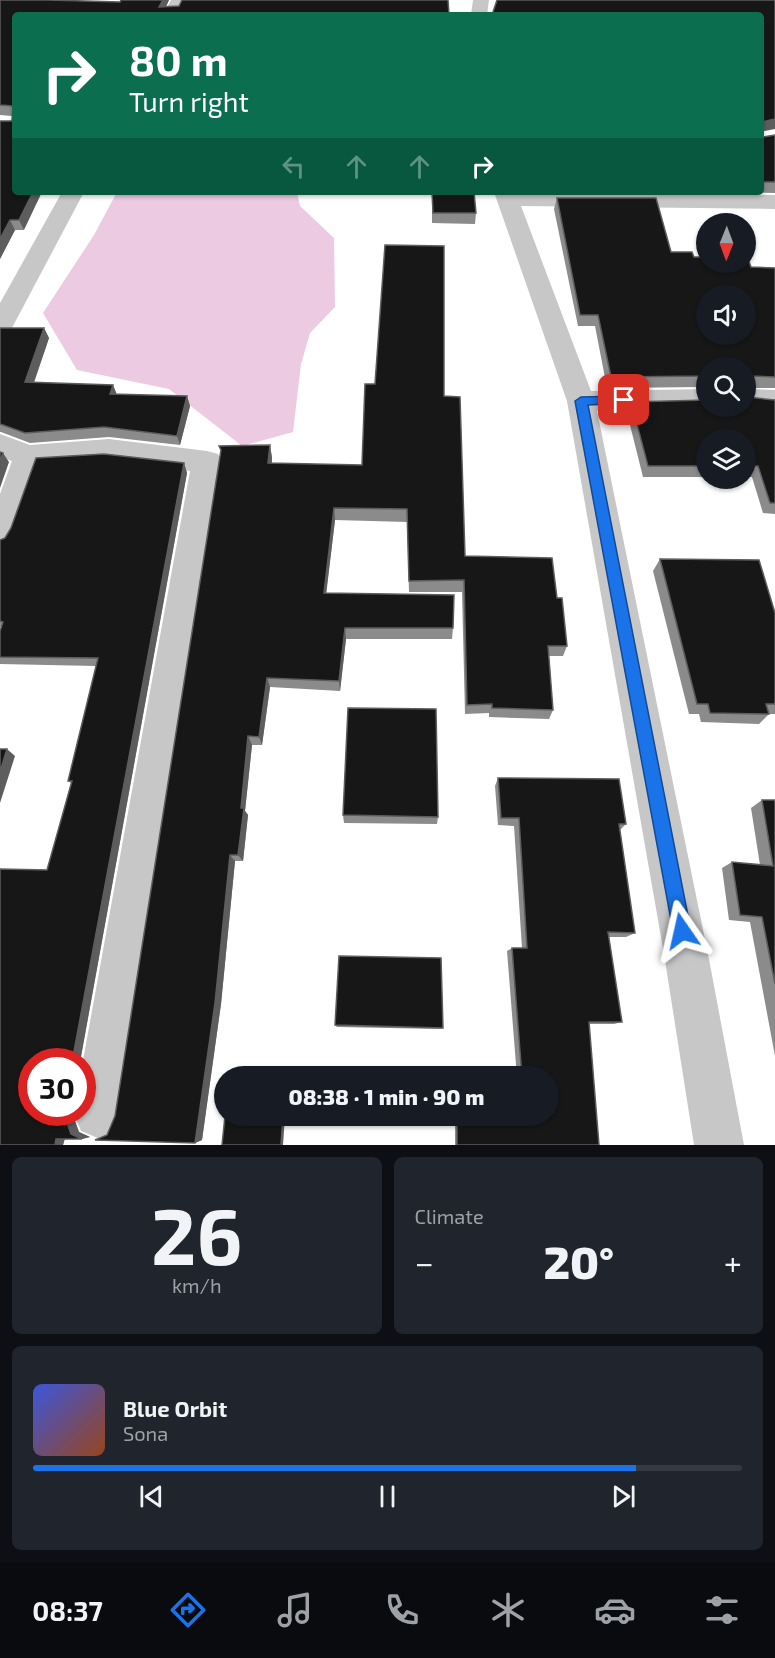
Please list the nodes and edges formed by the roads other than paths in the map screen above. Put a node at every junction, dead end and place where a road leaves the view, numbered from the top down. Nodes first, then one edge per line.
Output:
1 (71, 195) edge
2 (513, 195) edge
3 (775, 202) edge
4 (0, 326) edge
5 (696, 399) edge
6 (756, 399) edge
7 (775, 400) edge
8 (581, 401) junction
9 (0, 445) edge
10 (29, 456) junction
11 (0, 536) edge
12 (98, 1114) dead end
13 (719, 1145) edge

1 - 4 street
2 - 3 street
2 - 8 street
5 - 8 street
6 - 7 street
8 - 13 street
9 - 10 street
10 - 11 street
10 - 12 street

